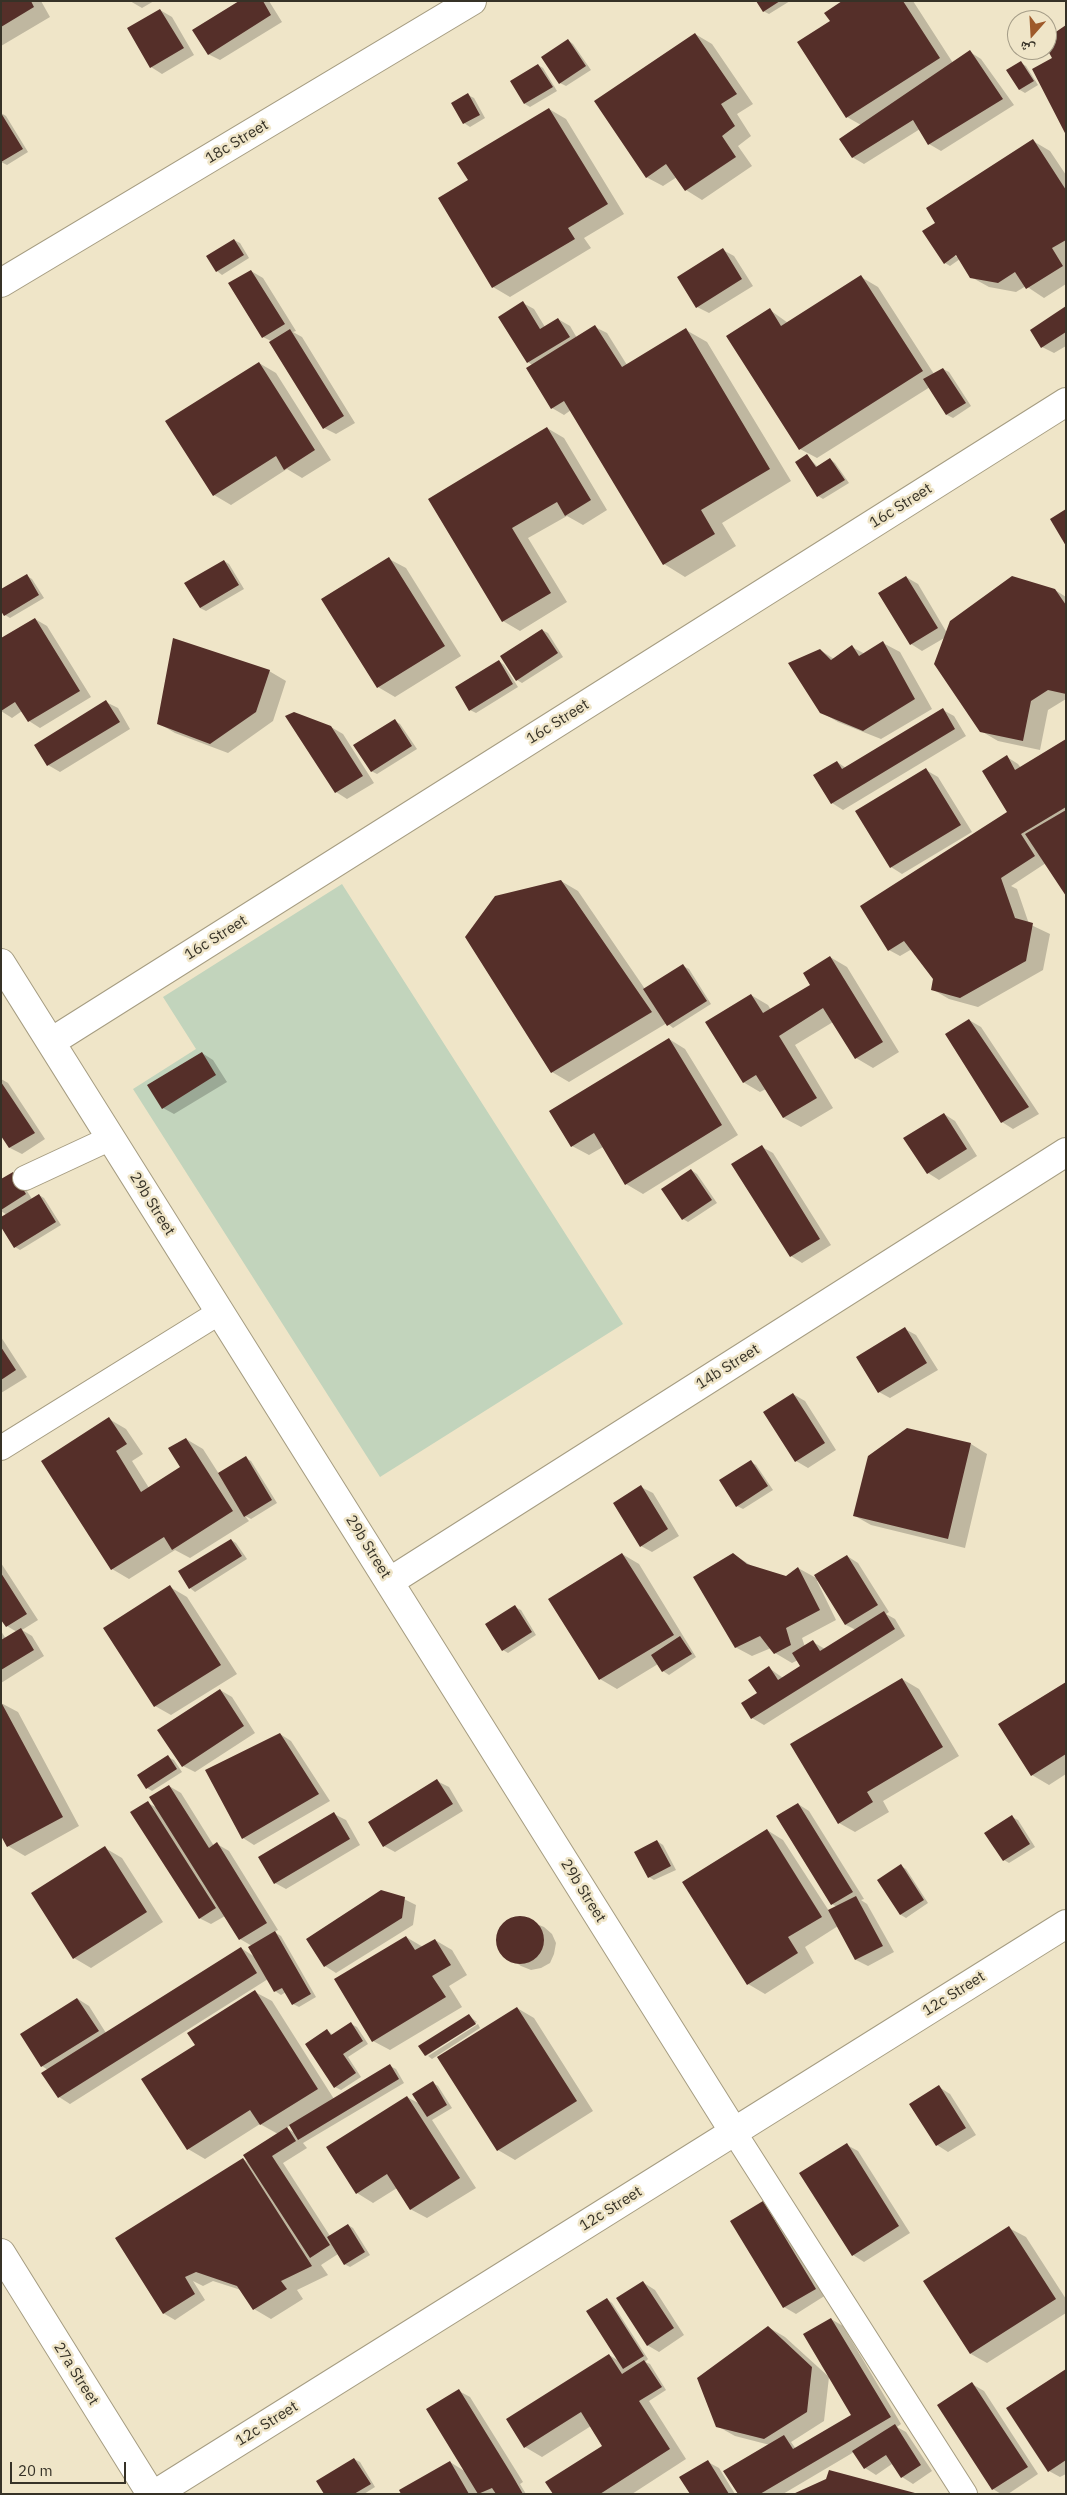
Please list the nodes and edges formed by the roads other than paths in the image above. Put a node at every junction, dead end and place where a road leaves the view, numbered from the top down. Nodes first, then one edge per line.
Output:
1 (472, 1) edge
2 (1, 283) edge
3 (1066, 402) edge
4 (1, 963) edge
5 (51, 1042) junction
6 (110, 1138) junction
7 (1066, 1152) edge
8 (25, 1178) dead end
9 (220, 1312) junction
10 (1, 1448) edge
11 (389, 1582) junction
12 (1066, 1924) edge
13 (734, 2132) junction
14 (1, 2254) edge
15 (153, 2494) edge
16 (966, 2494) edge

1 - 2 street, 18c Street
3 - 5 street, 16c Street
4 - 5 street, 29b Street
5 - 6 street, 29b Street
6 - 8 lane
6 - 9 street, 29b Street
7 - 11 street, 14b Street
9 - 10 lane
9 - 11 street, 29b Street
11 - 13 street, 29b Street
12 - 13 street, 12c Street
13 - 15 street, 12c Street
13 - 16 lane
14 - 15 street, 27a Street

